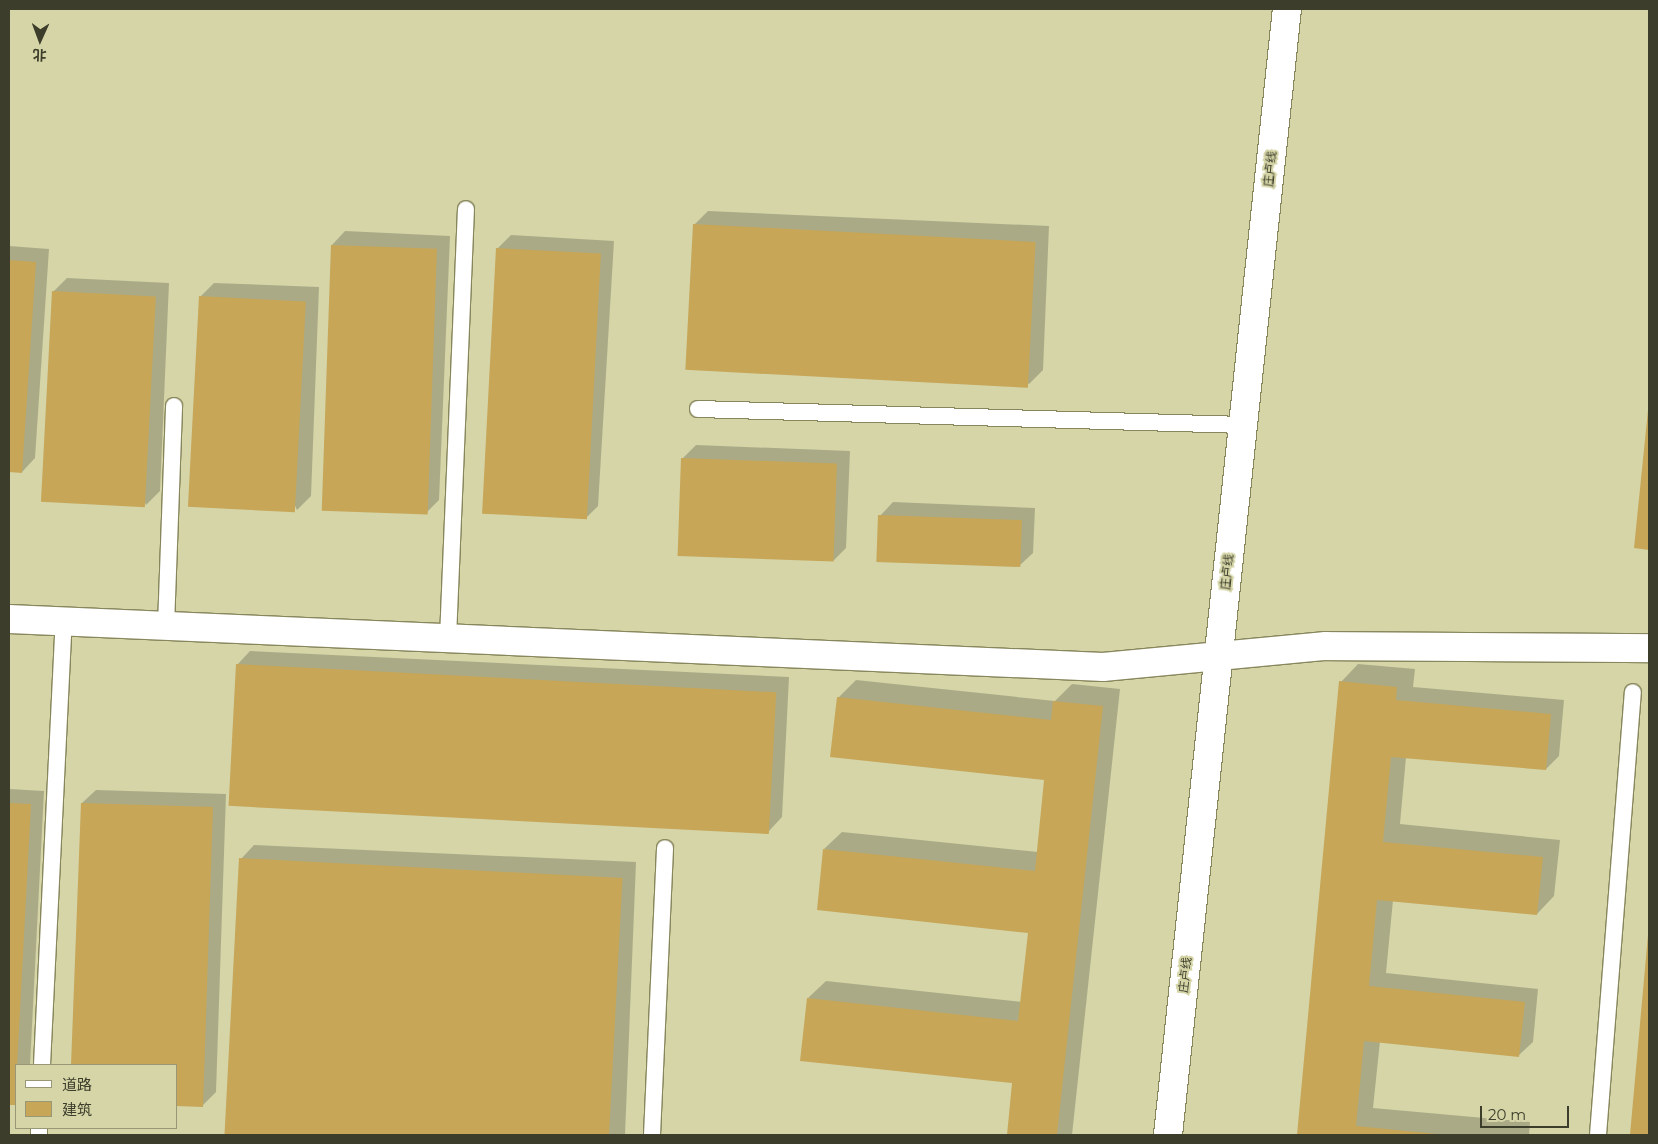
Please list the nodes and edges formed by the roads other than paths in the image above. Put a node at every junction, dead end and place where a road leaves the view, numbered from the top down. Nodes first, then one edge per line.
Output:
1 (1287, 9) edge
2 (466, 208) dead end
3 (174, 406) dead end
4 (698, 409) dead end
5 (1243, 425) junction
6 (9, 619) edge
7 (64, 621) junction
8 (166, 626) junction
9 (448, 638) junction
10 (1649, 648) edge
11 (1219, 656) junction
12 (1633, 692) dead end
13 (665, 848) dead end
14 (42, 1064) edge
15 (652, 1135) edge
16 (1168, 1135) edge
17 (1598, 1135) edge

1 - 5 street, 庄卢线
2 - 9 lane
3 - 8 lane
4 - 5 lane
5 - 11 street, 庄卢线
6 - 7 street
7 - 8 street
7 - 14 lane
8 - 9 street
9 - 11 street
10 - 11 street
11 - 16 street, 庄卢线
12 - 17 lane
13 - 15 lane

